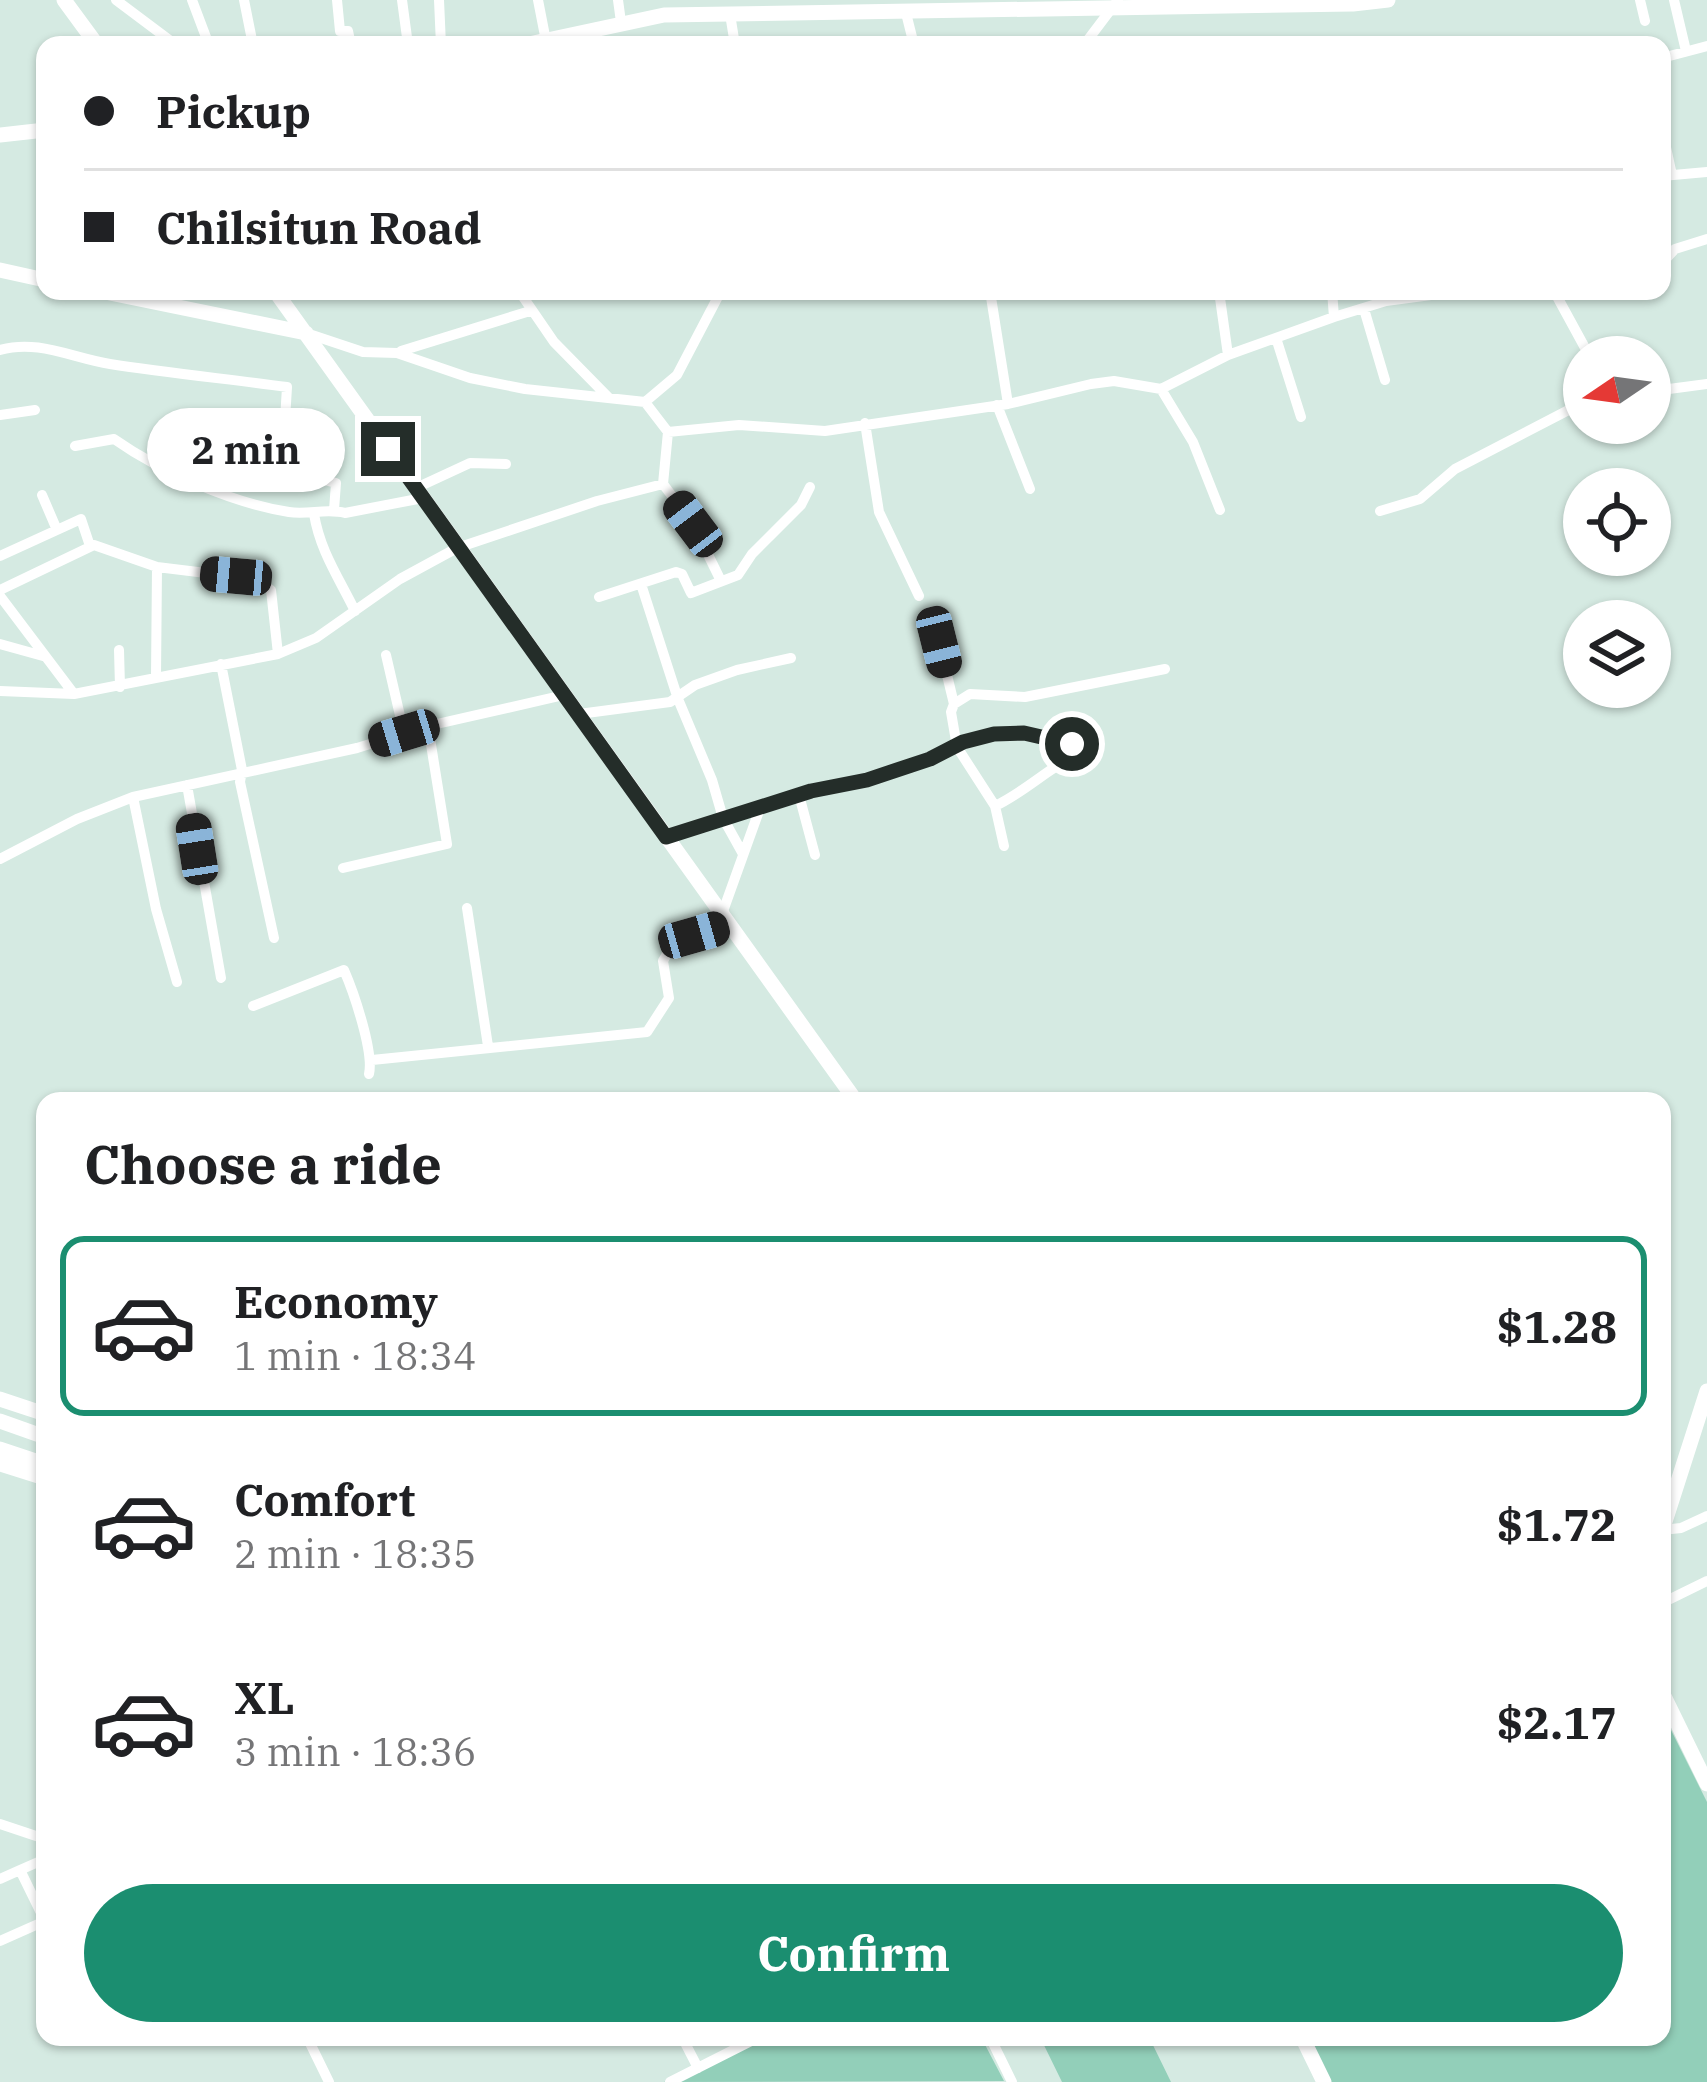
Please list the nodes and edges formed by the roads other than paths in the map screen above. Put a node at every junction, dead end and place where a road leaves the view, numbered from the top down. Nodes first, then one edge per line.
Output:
1 (64, 0) edge
2 (116, 0) edge
3 (192, 0) edge
4 (244, 0) edge
5 (338, 0) edge
6 (402, 0) edge
7 (439, 0) edge
8 (538, 0) edge
9 (618, 0) edge
10 (1388, 0) edge
11 (1640, 0) edge
12 (1674, 0) edge
13 (1116, 2) edge
14 (1289, 2) edge
15 (882, 5) edge
16 (904, 9) junction
17 (737, 10) edge
18 (1645, 21) dead end
19 (621, 22) junction
20 (90, 36) edge
21 (164, 36) edge
22 (205, 36) edge
23 (252, 36) edge
24 (349, 36) edge
25 (407, 36) edge
26 (441, 36) edge
27 (545, 36) edge
28 (563, 36) edge
29 (912, 36) edge
30 (1091, 36) edge
31 (1707, 46) edge
32 (1686, 51) junction
33 (1671, 55) edge
34 (36, 131) edge
35 (0, 135) edge
36 (1707, 172) edge
37 (1671, 176) edge
38 (1706, 239) edge
39 (1671, 254) edge
40 (1707, 254) edge
41 (0, 270) edge
42 (36, 278) edge
43 (144, 300) edge
44 (281, 300) edge
45 (524, 300) edge
46 (716, 300) edge
47 (991, 300) edge
48 (1220, 300) edge
49 (1333, 300) edge
50 (1399, 300) edge
51 (1559, 300) edge
52 (1364, 309) junction
53 (530, 311) junction
54 (1334, 317) junction
55 (306, 333) junction
56 (1579, 336) edge
57 (1277, 340) junction
58 (0, 350) edge
59 (397, 353) junction
60 (1228, 355) junction
61 (1385, 380) dead end
62 (1707, 384) edge
63 (1161, 389) junction
64 (1671, 389) edge
65 (610, 400) junction
66 (645, 402) junction
67 (1002, 405) junction
68 (35, 410) dead end
69 (1563, 413) edge
70 (0, 415) edge
71 (1301, 417) dead end
72 (865, 423) junction
73 (668, 432) junction
74 (75, 446) dead end
75 (506, 464) dead end
76 (663, 484) junction
77 (810, 487) dead end
78 (1030, 489) dead end
79 (419, 493) junction
80 (42, 495) dead end
81 (334, 510) junction
82 (1220, 510) dead end
83 (1380, 511) dead end
84 (314, 514) junction
85 (57, 530) junction
86 (90, 546) junction
87 (457, 548) junction
88 (0, 556) edge
89 (157, 567) junction
90 (721, 581) junction
91 (641, 584) junction
92 (0, 593) edge
93 (919, 596) dead end
94 (599, 597) dead end
95 (355, 611) junction
96 (6, 614) edge
97 (939, 642) dead end
98 (0, 644) edge
99 (118, 650) dead end
100 (278, 654) junction
101 (386, 655) dead end
102 (44, 656) junction
103 (790, 658) dead end
104 (221, 664) junction
105 (1165, 669) dead end
106 (156, 677) junction
107 (120, 687) junction
108 (0, 691) edge
109 (74, 694) junction
110 (564, 695) junction
111 (678, 699) junction
112 (954, 704) junction
113 (579, 714) junction
114 (428, 726) junction
115 (404, 733) junction
116 (957, 747) junction
117 (242, 770) junction
118 (187, 785) junction
119 (799, 795) junction
120 (134, 797) junction
121 (994, 806) junction
122 (758, 811) junction
123 (723, 818) junction
124 (666, 837) junction
125 (1004, 846) dead end
126 (743, 854) junction
127 (815, 855) dead end
128 (0, 859) edge
129 (343, 868) dead end
130 (466, 908) dead end
131 (726, 919) junction
132 (274, 938) dead end
133 (221, 978) dead end
134 (177, 982) dead end
135 (253, 1006) dead end
136 (488, 1046) junction
137 (372, 1060) junction
138 (369, 1074) dead end
139 (850, 1092) edge
140 (1707, 1391) edge
141 (0, 1399) edge
142 (36, 1411) edge
143 (0, 1421) edge
144 (36, 1433) edge
145 (0, 1449) edge
146 (36, 1461) edge
147 (0, 1464) edge
148 (36, 1475) edge
149 (1671, 1502) edge
150 (1707, 1516) edge
151 (1671, 1529) edge
152 (1707, 1581) edge
153 (1671, 1599) edge
154 (1671, 1710) edge
155 (1707, 1784) edge
156 (0, 1824) edge
157 (36, 1836) edge
158 (36, 1863) edge
159 (20, 1870) junction
160 (1, 1878) edge
161 (36, 1903) edge
162 (0, 1924) edge
163 (36, 1925) edge
164 (3, 1940) edge
165 (311, 2046) edge
166 (687, 2046) edge
167 (741, 2046) edge
168 (994, 2046) edge
169 (1306, 2046) edge
170 (698, 2068) junction
171 (329, 2082) edge
172 (670, 2082) edge
173 (1012, 2082) edge
174 (1324, 2082) edge

1 - 20 main road
2 - 21 street
3 - 22 street
4 - 23 street
5 - 24 street
6 - 25 street
7 - 26 street
8 - 27 street
9 - 19 street
10 - 14 main road
11 - 18 street
12 - 32 street
13 - 14 main road
13 - 16 main road
13 - 30 street
15 - 16 main road
15 - 17 main road
16 - 29 street
17 - 19 main road
19 - 28 main road
31 - 32 street
32 - 33 street
34 - 35 main road
36 - 37 street
38 - 39 street
38 - 40 street
41 - 42 main road
43 - 55 main road
44 - 55 main road
45 - 53 street
46 - 66 street
47 - 67 street
48 - 60 street
49 - 54 street
50 - 52 street
51 - 56 street
52 - 54 street
52 - 61 street
53 - 59 street
53 - 65 street
54 - 57 street
55 - 59 street
55 - 79 main road
57 - 60 street
57 - 71 street
58 - 81 street
59 - 65 street
60 - 63 street
62 - 64 street
63 - 67 street
63 - 82 street
65 - 66 street
66 - 73 street
67 - 72 street
67 - 78 street
68 - 70 street
69 - 83 street
72 - 73 street
72 - 93 street
73 - 76 street
74 - 84 street
75 - 79 street
76 - 87 street
76 - 90 street
77 - 90 street
79 - 81 street
79 - 87 main road
80 - 85 street
81 - 84 street
84 - 95 street
85 - 86 street
85 - 88 street
86 - 89 street
86 - 92 street
87 - 95 street
87 - 110 main road
89 - 100 street
89 - 106 street
90 - 91 street
91 - 94 street
91 - 111 street
92 - 96 street
95 - 100 street
96 - 102 street
97 - 112 street
98 - 102 street
99 - 107 street
100 - 104 street
101 - 115 street
102 - 109 street
103 - 111 street
104 - 106 street
104 - 117 street
105 - 112 street
106 - 107 street
107 - 109 street
108 - 109 street
110 - 113 main road
110 - 114 street
111 - 113 street
111 - 123 street
112 - 116 street
113 - 124 main road
114 - 115 street
114 - 129 street
115 - 117 street
116 - 119 street
116 - 121 street
116 - 121 street
117 - 118 street
117 - 132 street
118 - 120 street
118 - 133 street
119 - 122 street
119 - 127 street
120 - 128 street
120 - 134 street
121 - 125 street
122 - 123 street
122 - 126 street
123 - 124 street
123 - 126 street
124 - 131 main road
126 - 131 street
130 - 136 street
131 - 136 street
131 - 139 main road
135 - 137 street
136 - 137 street
137 - 138 street
140 - 149 main road
141 - 142 main road
143 - 144 main road
145 - 146 main road
147 - 148 main road
150 - 151 street
152 - 153 street
154 - 155 main road
156 - 157 street
158 - 159 street
159 - 160 street
159 - 161 street
162 - 164 street
163 - 164 street
165 - 171 street
166 - 170 street
167 - 170 street
168 - 173 street
169 - 174 main road
170 - 172 street

